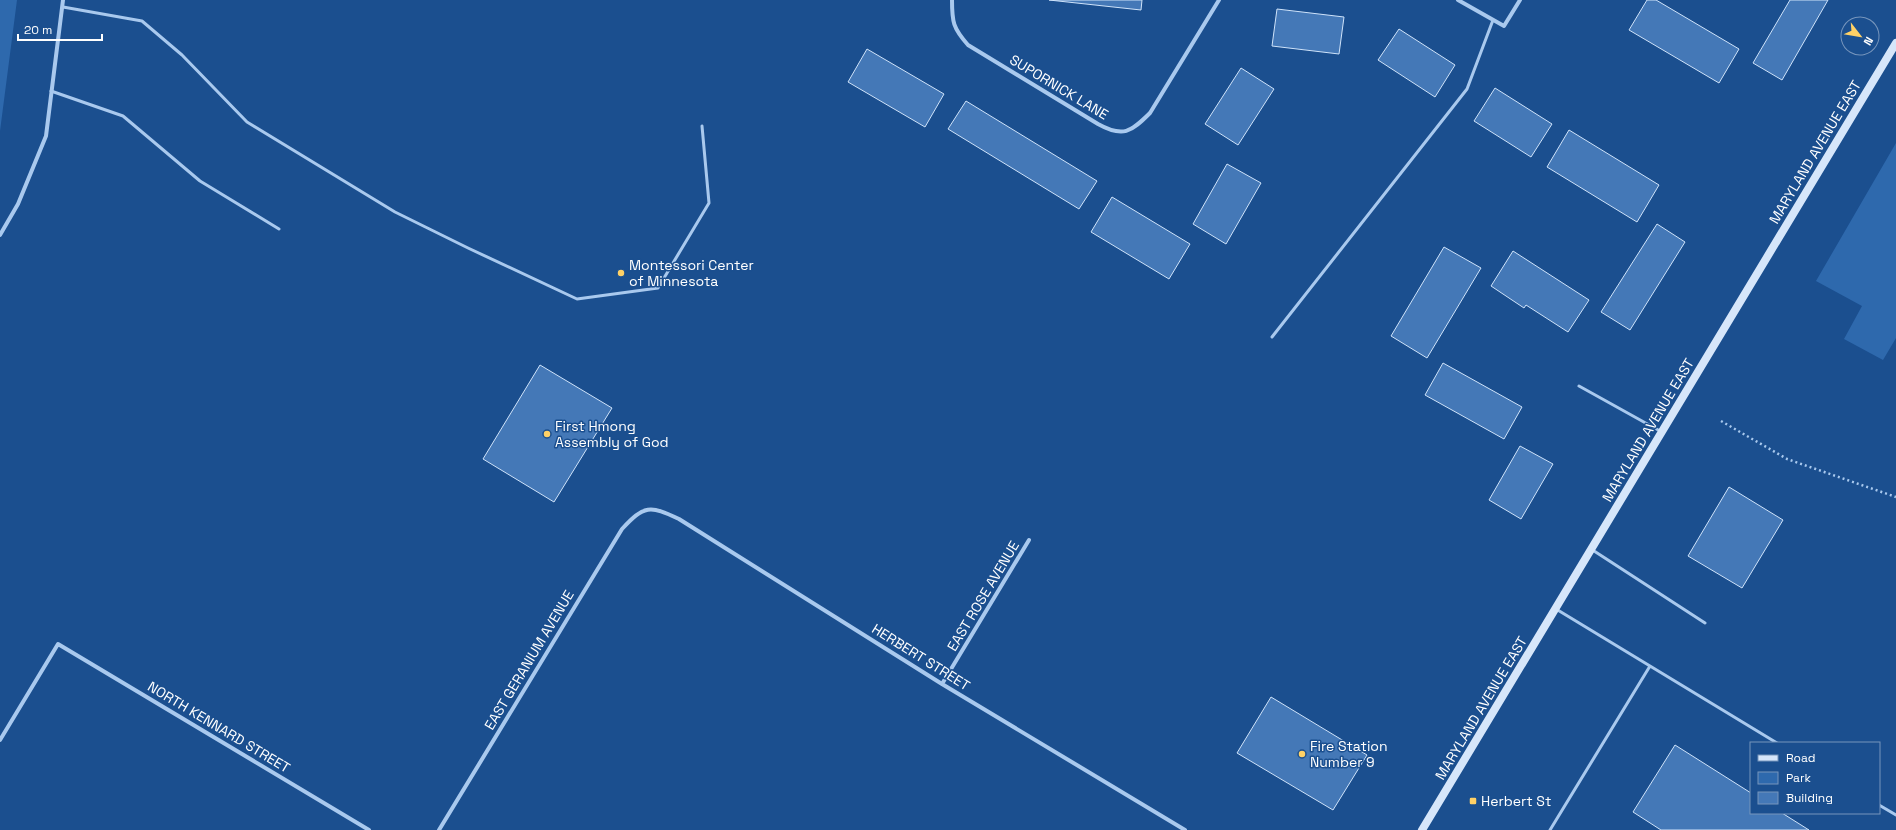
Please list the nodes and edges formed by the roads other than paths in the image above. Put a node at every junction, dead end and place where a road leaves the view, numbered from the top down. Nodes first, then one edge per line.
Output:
1 (63, 0) edge
2 (952, 0) edge
3 (1218, 0) edge
4 (1458, 0) edge
5 (1520, 0) edge
6 (63, 7) junction
7 (1493, 20) junction
8 (1896, 43) edge
9 (51, 91) junction
10 (702, 126) dead end
11 (279, 230) dead end
12 (0, 235) edge
13 (1272, 337) dead end
14 (1579, 386) dead end
15 (1662, 432) junction
16 (645, 509) joint
17 (1029, 540) dead end
18 (1591, 550) junction
19 (1556, 609) junction
20 (1705, 623) dead end
21 (1650, 666) junction
22 (942, 684) junction
23 (0, 740) edge
24 (1775, 742) edge
25 (1880, 806) edge
26 (1896, 815) edge
27 (370, 830) edge
28 (439, 830) edge
29 (1185, 830) edge
30 (1422, 830) edge
31 (1550, 830) edge

1 - 6 street
2 - 3 street, SUPORNICK LANE
4 - 7 street
5 - 7 street
6 - 9 street
6 - 10 lane
7 - 13 lane
8 - 15 main road, MARYLAND AVENUE EAST
9 - 11 lane
9 - 12 street
14 - 15 lane
15 - 18 main road, MARYLAND AVENUE EAST
16 - 22 street, HERBERT STREET
16 - 28 street, EAST GERANIUM AVENUE
17 - 22 street, EAST ROSE AVENUE
18 - 19 main road, MARYLAND AVENUE EAST
18 - 20 lane
19 - 21 lane
19 - 30 main road, MARYLAND AVENUE EAST
21 - 24 lane
21 - 31 lane
22 - 29 street, HERBERT STREET
23 - 27 street, NORTH KENNARD STREET
25 - 26 lane

